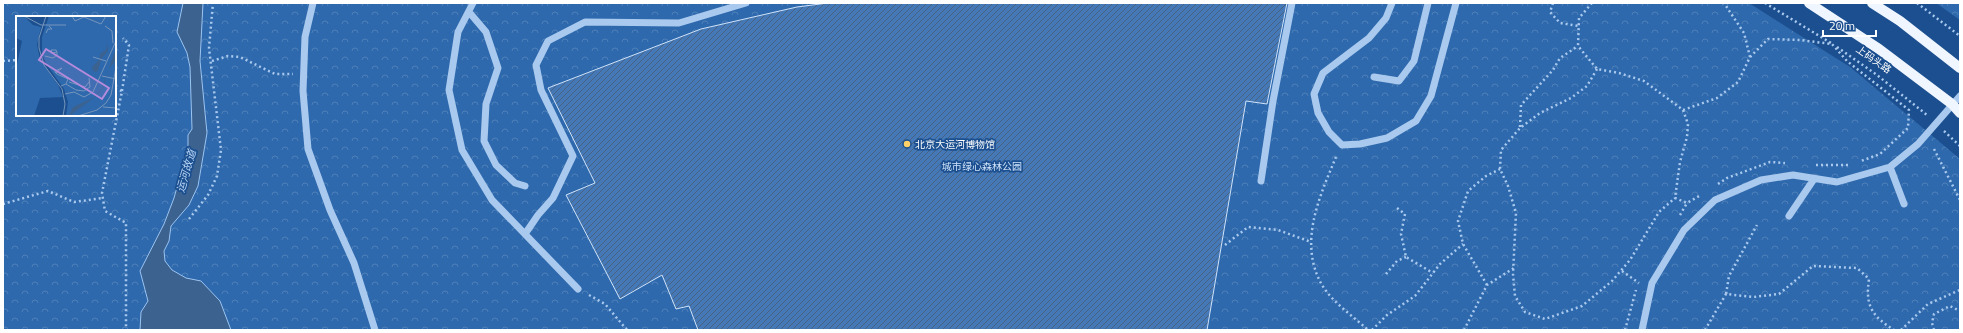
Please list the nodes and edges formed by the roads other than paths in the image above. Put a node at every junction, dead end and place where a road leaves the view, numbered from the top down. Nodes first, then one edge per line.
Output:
1 (313, 3) edge
2 (473, 3) edge
3 (746, 3) edge
4 (1292, 3) edge
5 (1392, 3) edge
6 (1428, 3) edge
7 (1456, 3) edge
8 (1809, 3) edge
9 (1872, 3) edge
10 (469, 12) junction
11 (1960, 68) edge
12 (1374, 77) dead end
13 (1960, 96) edge
14 (1952, 104) junction
15 (1960, 113) edge
16 (1890, 167) junction
17 (1814, 179) junction
18 (1261, 181) dead end
19 (525, 186) dead end
20 (1904, 204) dead end
21 (1789, 216) dead end
22 (525, 234) junction
23 (578, 289) road end
24 (375, 330) edge
25 (1642, 330) edge

1 - 24 street
2 - 10 street
3 - 22 street
4 - 18 street
5 - 7 street
6 - 12 street
8 - 14 main road, 上码头路
9 - 11 main road
10 - 19 street
10 - 22 street
13 - 14 street
14 - 15 main road, 上码头路
14 - 16 street
16 - 17 street
16 - 20 street
17 - 21 street
17 - 25 street
22 - 23 street

